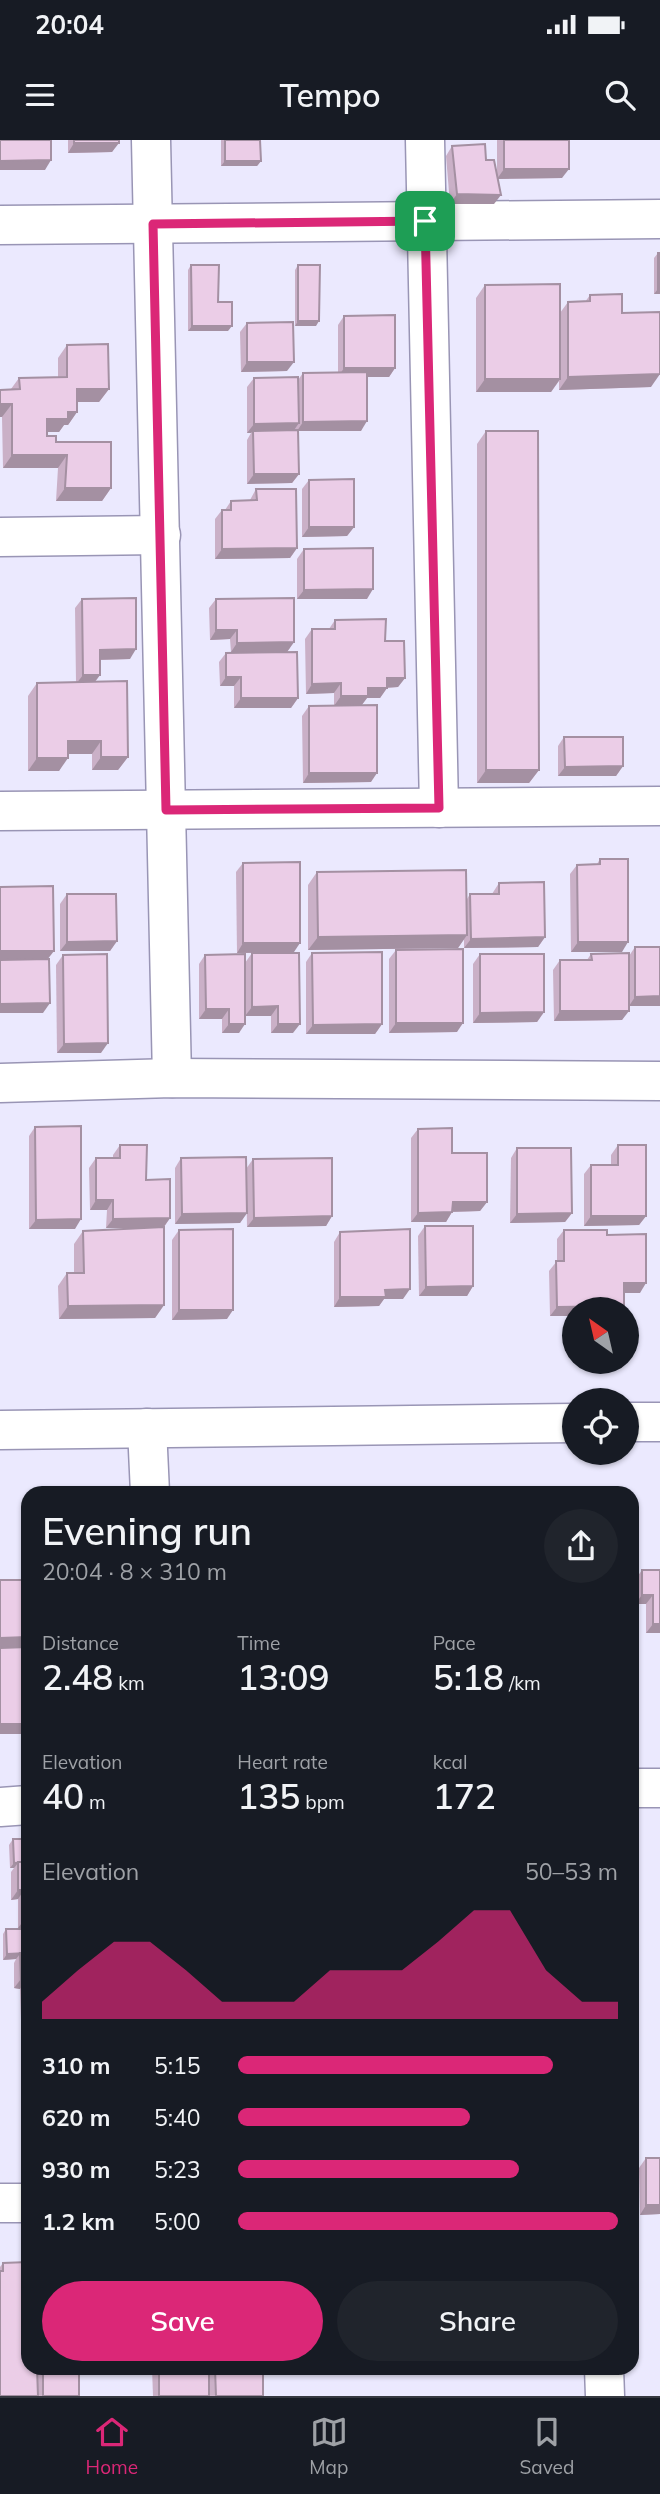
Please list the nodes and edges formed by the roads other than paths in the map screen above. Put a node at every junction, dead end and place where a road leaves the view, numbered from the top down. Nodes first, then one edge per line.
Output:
1 (151, 140) edge
2 (425, 140) edge
3 (660, 219) edge
4 (425, 221) junction
5 (153, 224) junction
6 (0, 225) edge
7 (161, 535) junction
8 (0, 537) edge
9 (660, 806) edge
10 (439, 808) junction
11 (166, 810) junction
12 (0, 811) edge
13 (172, 1079) junction
14 (660, 1081) edge
15 (0, 1083) edge
16 (639, 1422) edge
17 (660, 1422) edge
18 (562, 1423) edge
19 (147, 1428) junction
20 (0, 1430) edge
21 (150, 1486) edge
22 (639, 1788) edge
23 (660, 1788) edge
24 (21, 1806) edge
25 (0, 1807) edge
26 (0, 2203) edge
27 (21, 2203) edge
28 (604, 2375) edge
29 (605, 2396) edge

1 - 5 street
2 - 4 street
3 - 4 street
4 - 5 street
4 - 10 street
5 - 6 street
5 - 7 street
7 - 8 street
7 - 11 street
9 - 10 street
10 - 11 street
11 - 12 street
11 - 13 street
13 - 14 street
13 - 15 street
16 - 17 street
18 - 19 street
19 - 20 street
19 - 21 street
22 - 23 street
24 - 25 street
26 - 27 street
28 - 29 street

